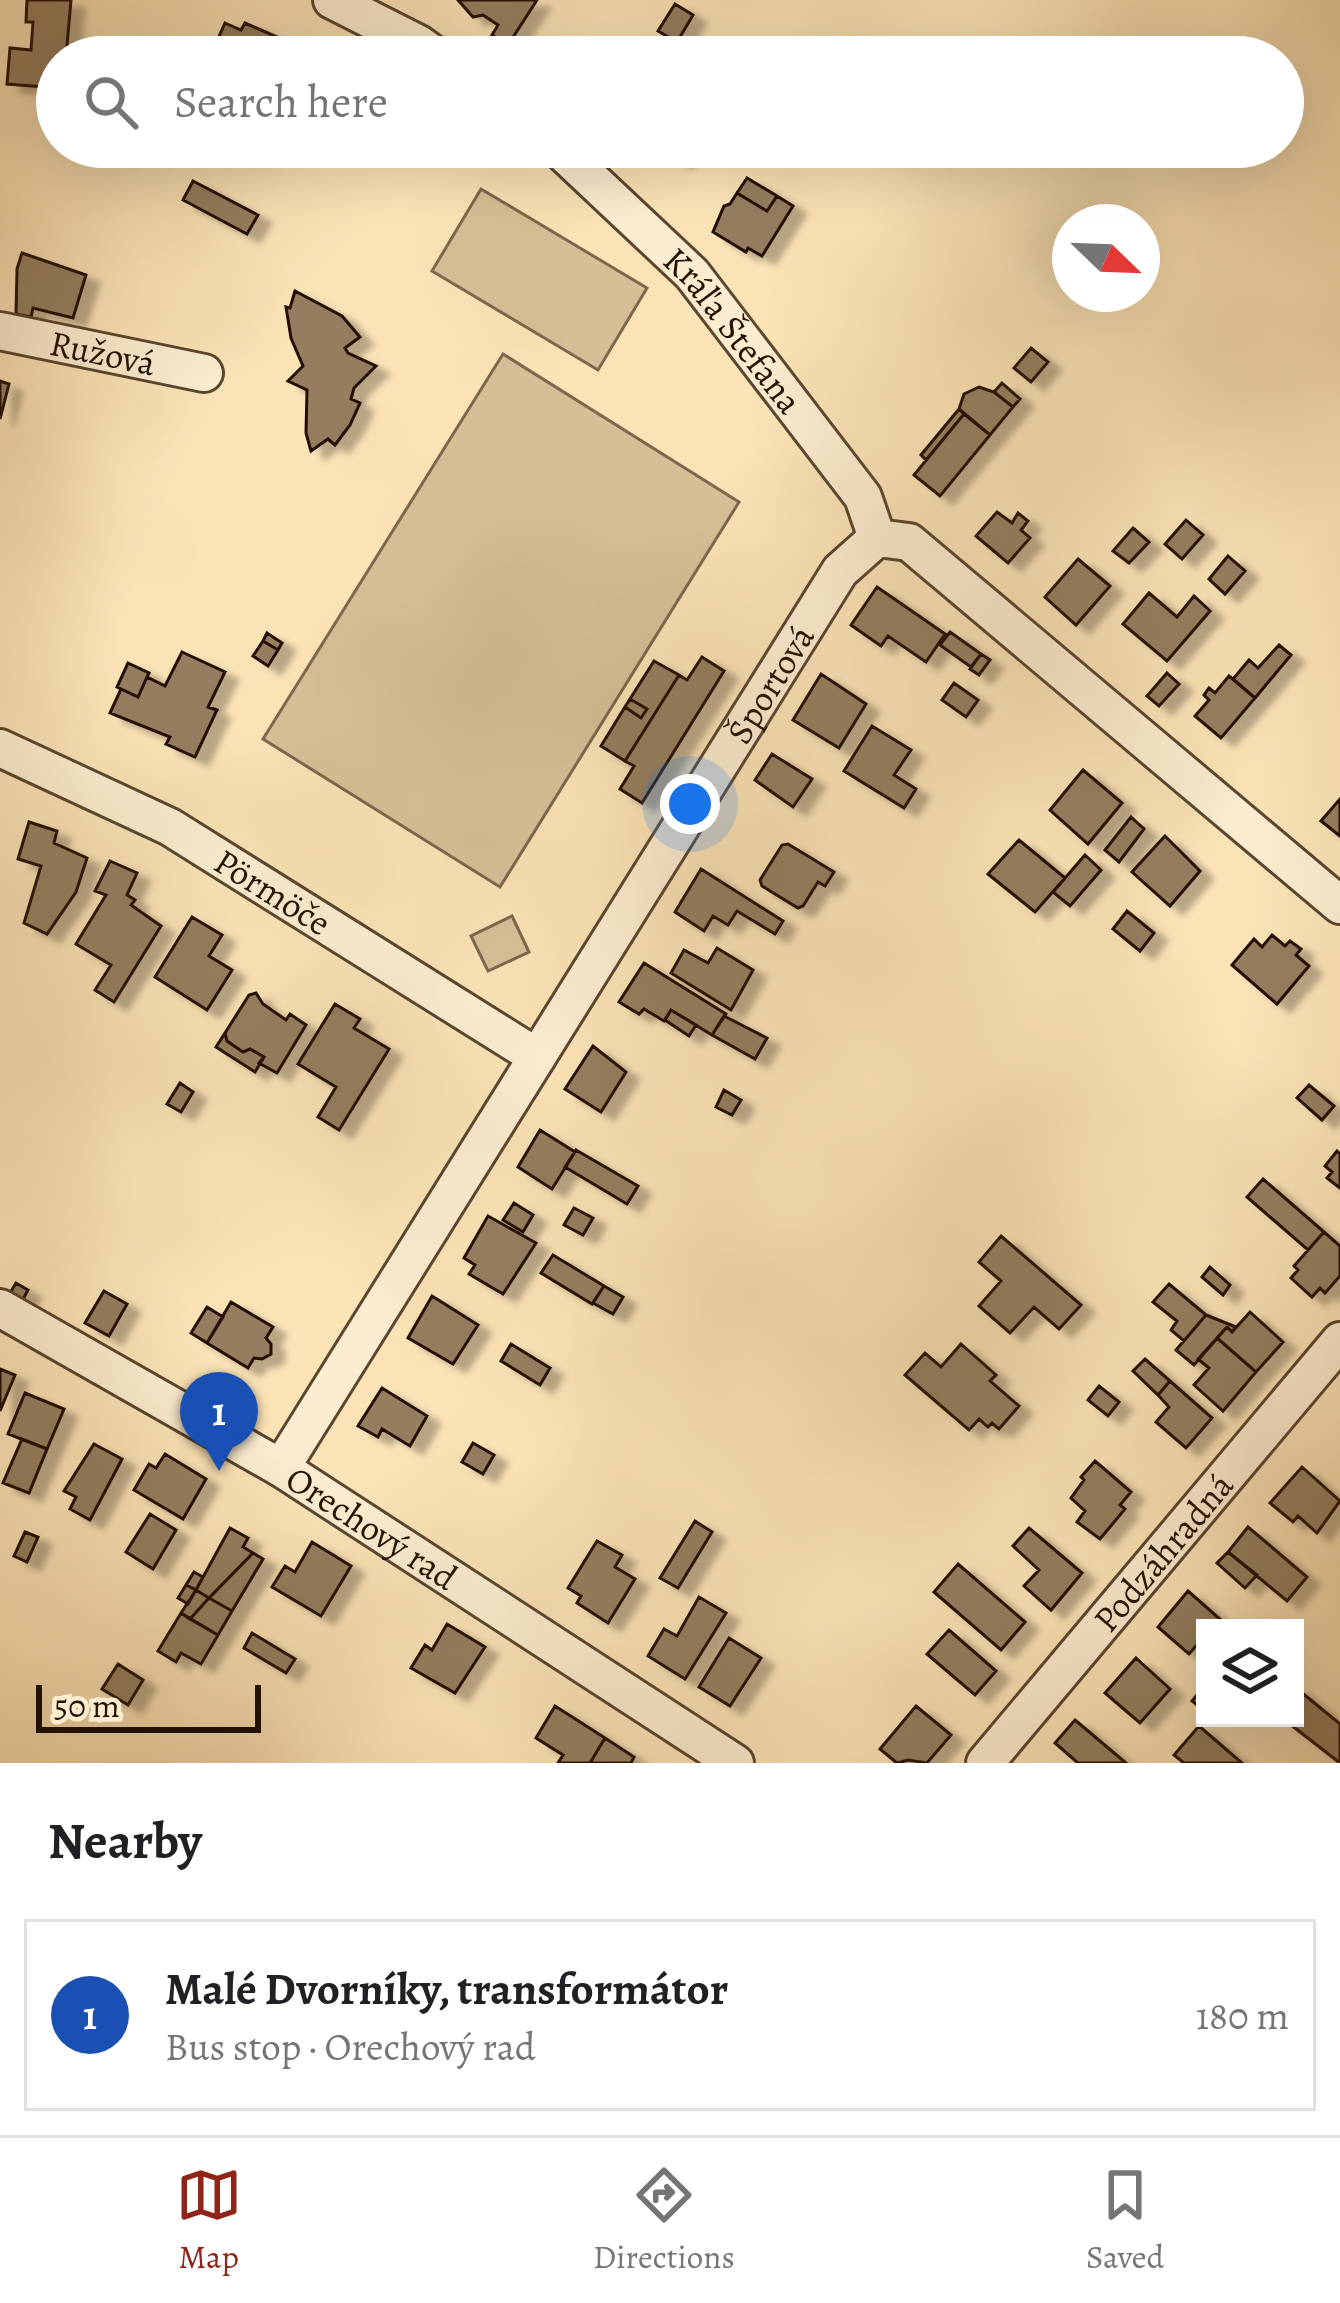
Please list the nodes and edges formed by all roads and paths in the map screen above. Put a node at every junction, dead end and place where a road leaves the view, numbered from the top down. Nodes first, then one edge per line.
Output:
1 (332, 0) edge
2 (403, 36) edge
3 (579, 168) edge
4 (0, 332) edge
5 (204, 373) dead end
6 (878, 538) junction
7 (0, 748) edge
8 (1340, 905) edge
9 (537, 1057) junction
10 (0, 1307) edge
11 (1340, 1342) edge
12 (281, 1468) junction
13 (736, 1763) edge
14 (985, 1763) edge

1 - 2 street
3 - 6 street, Kráľa Štefana
4 - 5 street, Ružová
6 - 8 street
6 - 9 street, Športová
7 - 9 street, Pörmöče
9 - 12 street, Športová
10 - 12 street, Orechový rad
11 - 14 street, Podzáhradná
12 - 13 street, Orechový rad

